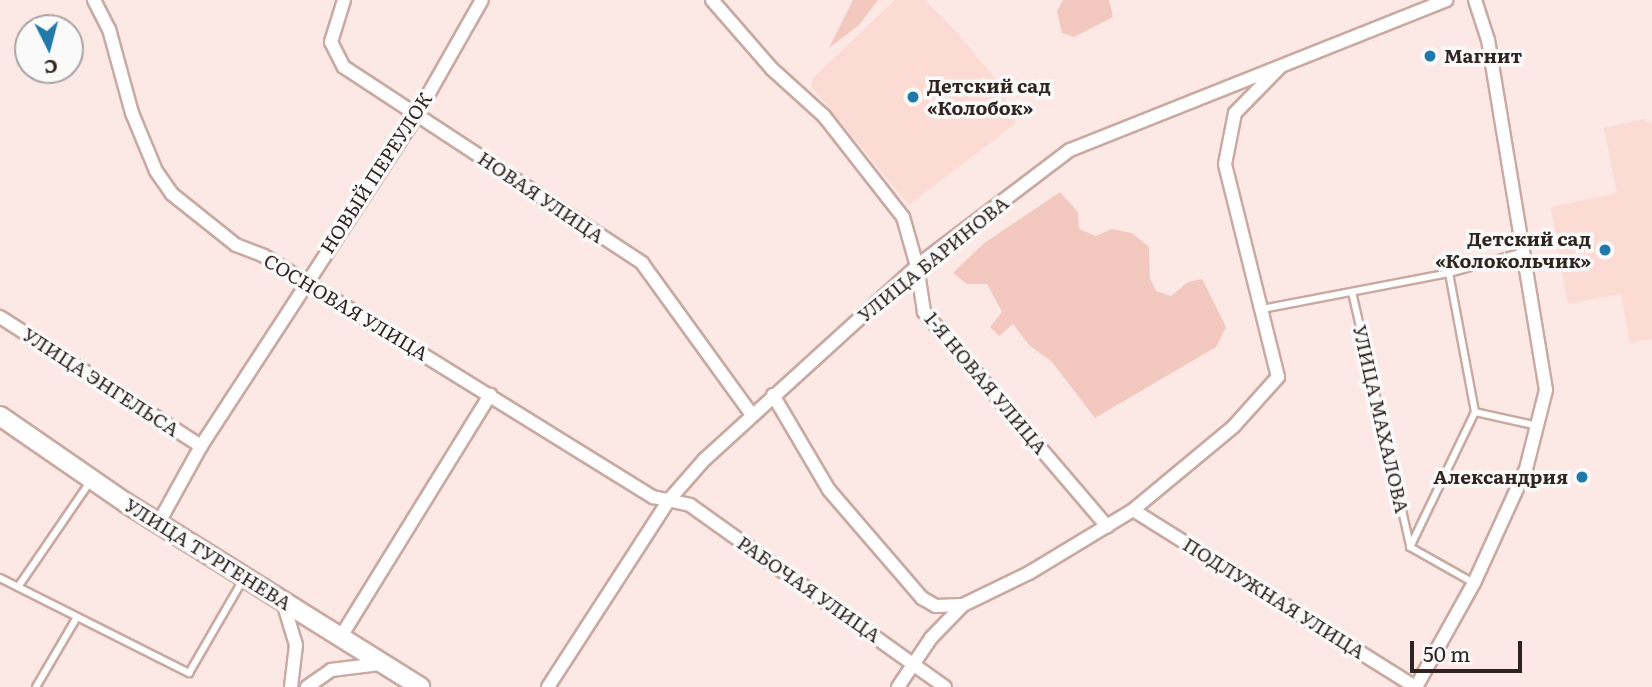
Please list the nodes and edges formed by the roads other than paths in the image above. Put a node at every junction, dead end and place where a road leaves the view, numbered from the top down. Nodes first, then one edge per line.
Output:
1 (94, 0) edge
2 (344, 0) edge
3 (482, 0) edge
4 (712, 0) edge
5 (1446, 0) edge
6 (1475, 0) edge
7 (1286, 62) junction
8 (416, 116) junction
9 (1523, 252) junction
10 (918, 266) junction
11 (1449, 273) junction
12 (304, 283) junction
13 (1352, 292) junction
14 (1261, 309) junction
15 (0, 317) edge
16 (773, 395) junction
17 (490, 396) junction
18 (1475, 412) junction
19 (0, 415) edge
20 (752, 415) junction
21 (1540, 426) junction
22 (201, 446) junction
23 (91, 480) junction
24 (669, 500) junction
25 (1133, 510) junction
26 (158, 524) junction
27 (1107, 526) junction
28 (1410, 547) junction
29 (0, 578) edge
30 (245, 578) junction
31 (1474, 583) junction
32 (18, 587) junction
33 (283, 601) junction
34 (963, 605) junction
35 (77, 617) junction
36 (340, 638) junction
37 (382, 664) junction
38 (914, 668) junction
39 (36, 687) edge
40 (291, 687) edge
41 (307, 687) edge
42 (420, 687) edge
43 (548, 687) edge
44 (898, 687) edge
45 (945, 687) edge
46 (1416, 687) edge

1 - 12 street, СОСНОВАЯ УЛИЦА
2 - 8 street, НОВАЯ УЛИЦА
3 - 8 street, НОВЫЙ ПЕРЕУЛОК
4 - 10 street, 1-Я НОВАЯ УЛИЦА
5 - 7 street, УЛИЦА БАРИНОВА
6 - 9 street
7 - 10 street, УЛИЦА БАРИНОВА
7 - 14 street
8 - 12 street, НОВЫЙ ПЕРЕУЛОК
8 - 20 street, НОВАЯ УЛИЦА
9 - 11 lane
9 - 21 street
10 - 16 street, УЛИЦА БАРИНОВА
10 - 27 street, 1-Я НОВАЯ УЛИЦА
11 - 13 lane
11 - 18 lane
12 - 17 street, СОСНОВАЯ УЛИЦА
12 - 22 street, НОВЫЙ ПЕРЕУЛОК
13 - 14 lane
13 - 28 lane, УЛИЦА МАХАЛОВА
14 - 25 street
15 - 22 street, УЛИЦА ЭНГЕЛЬСА
16 - 20 street, УЛИЦА БАРИНОВА
16 - 34 street
17 - 24 street, СОСНОВАЯ УЛИЦА
17 - 36 street
18 - 21 lane
18 - 28 lane, УЛИЦА МАХАЛОВА
19 - 23 street, УЛИЦА ТУРГЕНЕВА
20 - 24 street, УЛИЦА БАРИНОВА
21 - 31 street
22 - 26 street, НОВЫЙ ПЕРЕУЛОК
23 - 26 street, УЛИЦА ТУРГЕНЕВА
23 - 32 lane
24 - 38 street, РАБОЧАЯ УЛИЦА
24 - 43 street, УЛИЦА БАРИНОВА
25 - 27 street
25 - 46 street, ПОДЛУЖНАЯ УЛИЦА
26 - 30 street, УЛИЦА ТУРГЕНЕВА
27 - 34 street
28 - 31 lane
29 - 32 lane
30 - 33 street, УЛИЦА ТУРГЕНЕВА
30 - 35 lane
31 - 46 street
32 - 35 lane
33 - 36 street, УЛИЦА ТУРГЕНЕВА
33 - 40 street
34 - 38 street
35 - 39 lane
36 - 37 street, УЛИЦА ТУРГЕНЕВА
37 - 41 street
37 - 42 street, УЛИЦА ТУРГЕНЕВА
38 - 44 street
38 - 45 street, РАБОЧАЯ УЛИЦА

